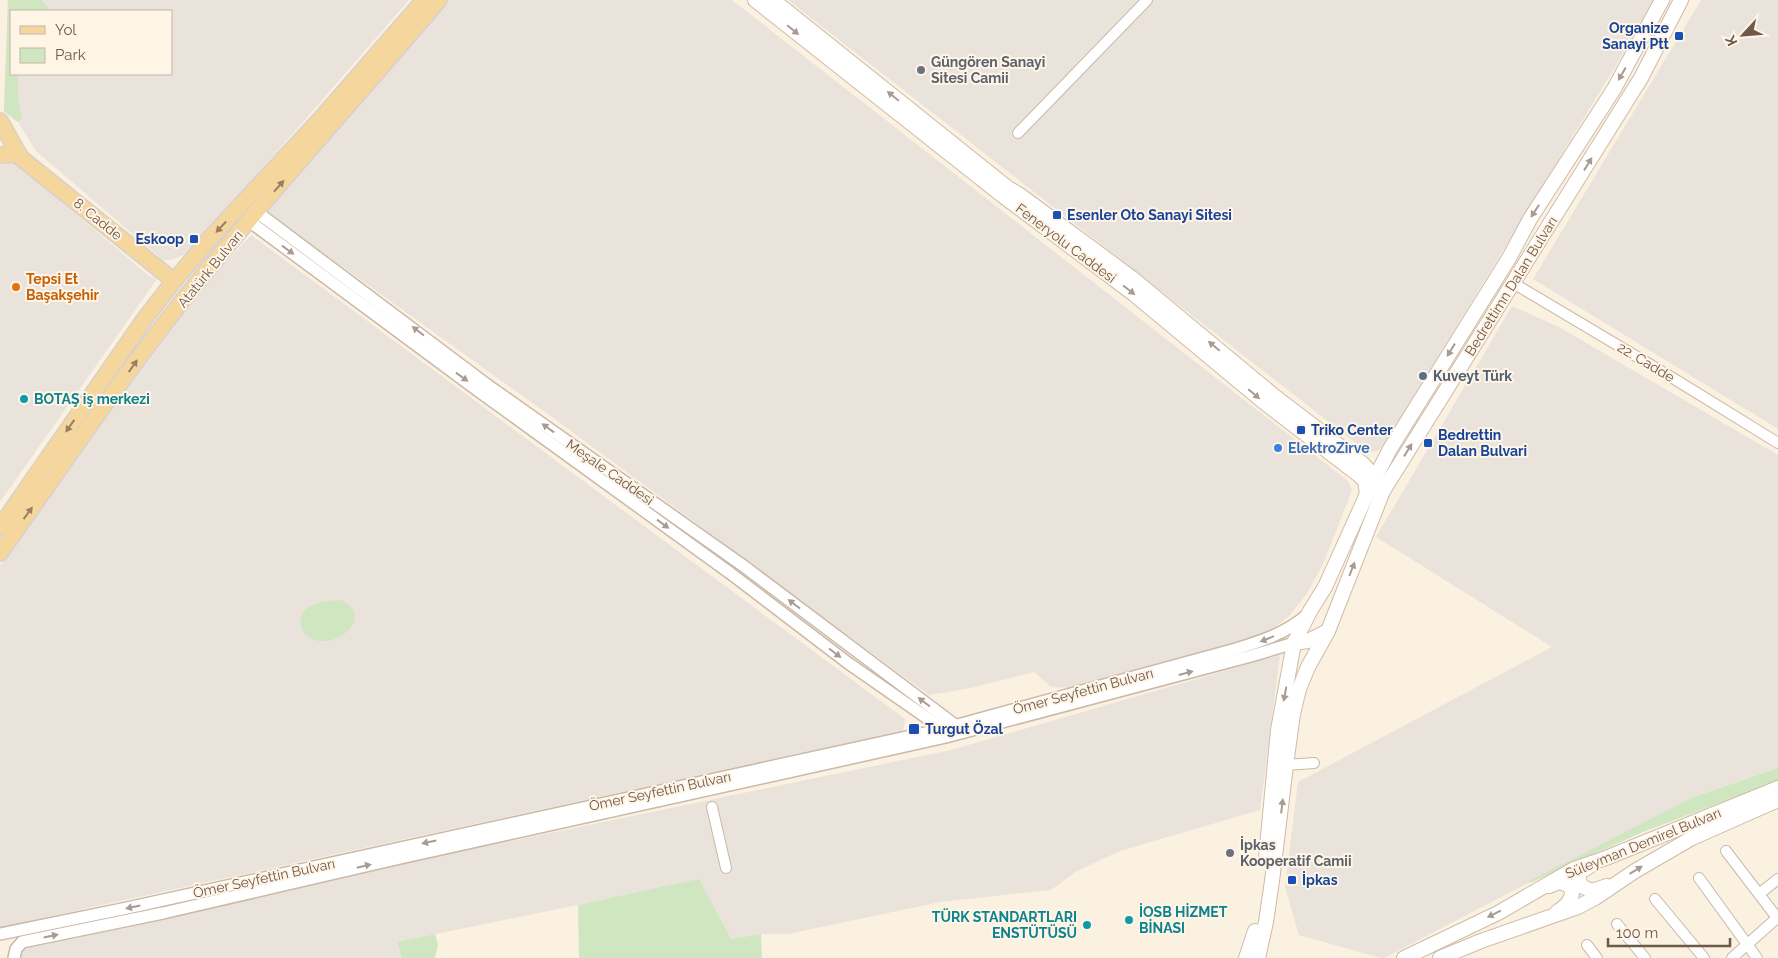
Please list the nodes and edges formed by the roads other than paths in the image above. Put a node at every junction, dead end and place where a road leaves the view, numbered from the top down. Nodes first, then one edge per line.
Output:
1 (415, 0) edge
2 (424, 0) edge
3 (439, 0) edge
4 (451, 0) edge
5 (755, 0) edge
6 (773, 0) edge
7 (1147, 0) edge
8 (1662, 0) edge
9 (1682, 0) edge
10 (356, 98) junction
11 (325, 114) junction
12 (0, 121) edge
13 (0, 126) edge
14 (1018, 133) dead end
15 (0, 140) edge
16 (0, 155) edge
17 (21, 158) junction
18 (246, 200) junction
19 (253, 216) junction
20 (174, 281) junction
21 (1513, 283) junction
22 (1778, 443) edge
23 (1390, 449) junction
24 (1360, 461) junction
25 (1375, 479) junction
26 (1383, 491) junction
27 (1367, 494) junction
28 (0, 527) edge
29 (0, 553) edge
30 (1322, 592) junction
31 (1342, 594) junction
32 (1308, 614) junction
33 (1328, 631) junction
34 (1294, 643) junction
35 (957, 729) junction
36 (944, 733) junction
37 (1314, 763) dead end
38 (1286, 765) junction
39 (1778, 788) edge
40 (1778, 800) edge
41 (712, 807) dead end
42 (1726, 851) dead end
43 (1606, 858) junction
44 (726, 868) dead end
45 (1699, 878) dead end
46 (1778, 879) edge
47 (1617, 882) junction
48 (1537, 891) junction
49 (1759, 894) junction
50 (1655, 899) dead end
51 (161, 901) junction
52 (162, 913) junction
53 (1548, 918) junction
54 (1778, 918) edge
55 (1617, 924) dead end
56 (0, 934) edge
57 (1587, 945) dead end
58 (1746, 945) junction
59 (14, 958) edge
60 (1246, 958) edge
61 (1258, 958) edge
62 (1404, 958) edge
63 (1440, 958) edge
64 (1597, 958) edge
65 (1646, 958) edge
66 (1704, 958) edge
67 (1732, 958) edge
68 (1757, 958) edge

1 - 11 main road
2 - 11 main road, Atatürk Bulvarı
3 - 10 main road, Atatürk Bulvarı
4 - 10 main road
5 -> 27 main road, Feneryolu Caddesi
24 -> 6 main road, Feneryolu Caddesi
7 - 14 street
8 -> 23 main road, Bedrettimn Dalan Bulvarı
21 -> 9 main road, Bedrettimn Dalan Bulvarı
19 -> 10 main road, Atatürk Bulvarı
11 - 18 main road, Atatürk Bulvarı
12 - 17 main road
13 - 15 main road
16 - 17 main road
17 - 20 main road, 8. Cadde
18 - 19 main road
18 -> 20 main road, Atatürk Bulvarı
29 -> 19 main road, Atatürk Bulvarı
35 -> 19 street, Meşale Caddesi
19 -> 36 street, Meşale Caddesi
20 -> 28 main road, Atatürk Bulvarı
21 - 22 street, 22. Cadde
26 -> 21 main road, Bedrettimn Dalan Bulvarı
23 - 24 main road
23 - 25 main road, Bedrettimn Dalan Bulvarı
24 - 25 main road, Feneryolu Caddesi
25 - 26 main road, Feneryolu Caddesi
25 - 27 main road, Bedrettimn Dalan Bulvarı
31 -> 26 main road, Bedrettimn Dalan Bulvarı
27 - 30 main road, Bedrettimn Dalan Bulvarı
30 - 31 main road
30 - 32 main road, Bedrettimn Dalan Bulvarı
31 - 33 main road, Bedrettimn Dalan Bulvarı
32 - 33 main road
32 - 34 main road, Bedrettimn Dalan Bulvarı
32 -> 35 street, Ömer Seyfettin Bulvarı
33 - 34 main road
33 - 38 main road, Bedrettimn Dalan Bulvarı
35 -> 34 street, Ömer Seyfettin Bulvarı
34 -> 60 main road, Bedrettimn Dalan Bulvarı
35 - 36 street, Ömer Seyfettin Bulvarı
36 -> 51 street, Ömer Seyfettin Bulvarı
52 -> 36 street, Ömer Seyfettin Bulvarı
37 - 38 street
61 -> 38 main road, Bedrettimn Dalan Bulvarı
39 - 43 main road, Süleyman Demirel Bulvarı
47 -> 40 main road, Süleyman Demirel Bulvarı
41 - 44 street
42 - 49 street
43 - 47 main road
43 - 48 main road, Süleyman Demirel Bulvarı
45 - 58 street
46 - 49 street
47 - 53 main road, Süleyman Demirel Bulvarı
48 - 53 main road
48 -> 62 main road, Süleyman Demirel Bulvarı
49 - 54 street
50 - 66 street
51 - 52 street
51 -> 56 street, Ömer Seyfettin Bulvarı
59 -> 52 street, Ömer Seyfettin Bulvarı
53 - 63 main road, Süleyman Demirel Bulvarı
54 - 58 street
55 - 65 street
57 - 64 street
58 - 67 street
58 - 68 street

